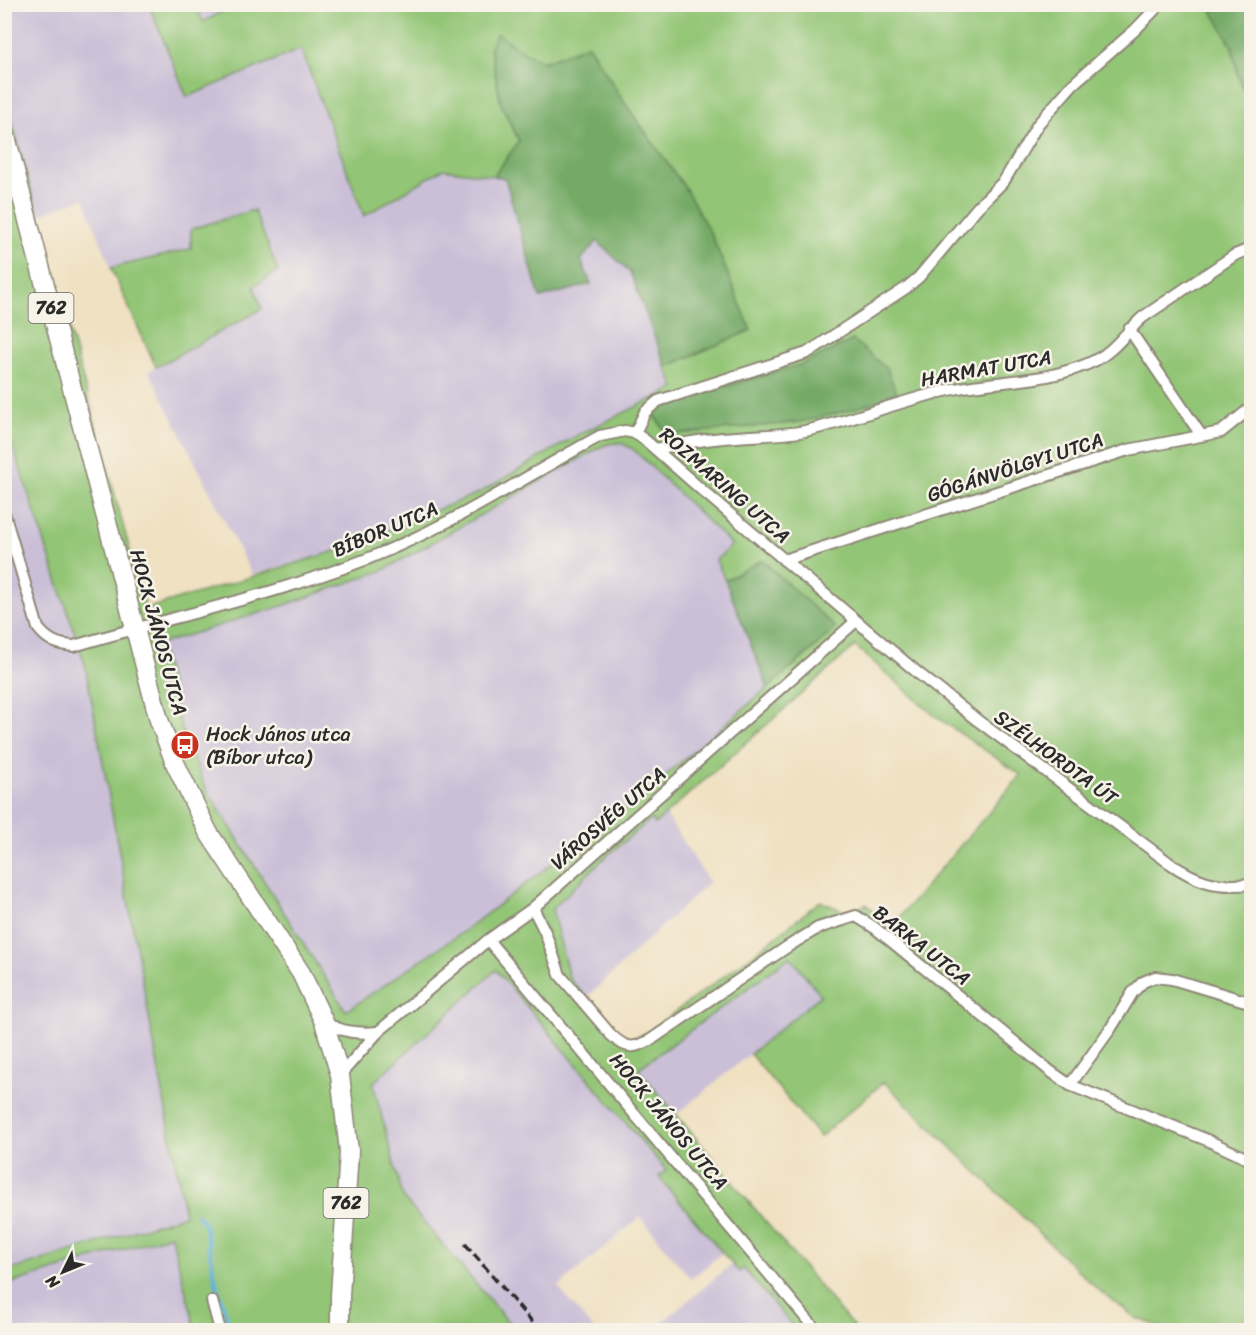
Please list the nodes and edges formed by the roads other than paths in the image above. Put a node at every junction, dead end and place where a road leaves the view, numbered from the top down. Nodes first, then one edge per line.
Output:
1 (1160, 4) edge
2 (4, 129) edge
3 (1251, 248) edge
4 (1130, 329) junction
5 (1251, 406) edge
6 (635, 433) junction
7 (1201, 435) junction
8 (656, 449) junction
9 (4, 513) edge
10 (784, 560) junction
11 (855, 622) junction
12 (134, 629) junction
13 (1251, 884) edge
14 (532, 908) junction
15 (488, 939) junction
16 (1251, 1003) edge
17 (324, 1022) junction
18 (378, 1032) junction
19 (340, 1075) junction
20 (1070, 1084) junction
21 (1251, 1161) edge
22 (212, 1301) dead end
23 (220, 1330) edge
24 (340, 1330) edge
25 (816, 1330) edge

1 - 6 street, ROZMARING UTCA
2 - 12 main road, HOCK JÁNOS UTCA / 762
3 - 4 street, HARMAT UTCA
4 - 7 street
4 - 8 street, HARMAT UTCA
5 - 7 street, GÓGÁNVÖLGYI UTCA
6 - 8 street, ROZMARING UTCA
6 - 12 street, BÍBOR UTCA
7 - 10 street, GÓGÁNVÖLGYI UTCA
8 - 10 street, ROZMARING UTCA
9 - 12 street, BÍBOR UTCA
10 - 11 street, ROZMARING UTCA
11 - 13 street, SZÉLHORDTA ÚT
11 - 14 street, VÁROSVÉG UTCA
12 - 17 main road, HOCK JÁNOS UTCA / 762
14 - 15 street, VÁROSVÉG UTCA
14 - 20 street, BARKA UTCA
15 - 18 street, VÁROSVÉG UTCA
15 - 25 street, HOCK JÁNOS UTCA
16 - 20 street
17 - 18 street
17 - 19 main road, HOCK JÁNOS UTCA / 762
18 - 19 street, VÁROSVÉG UTCA
19 - 24 main road, HOCK JÁNOS UTCA / 762
20 - 21 street, BARKA UTCA
22 - 23 street

